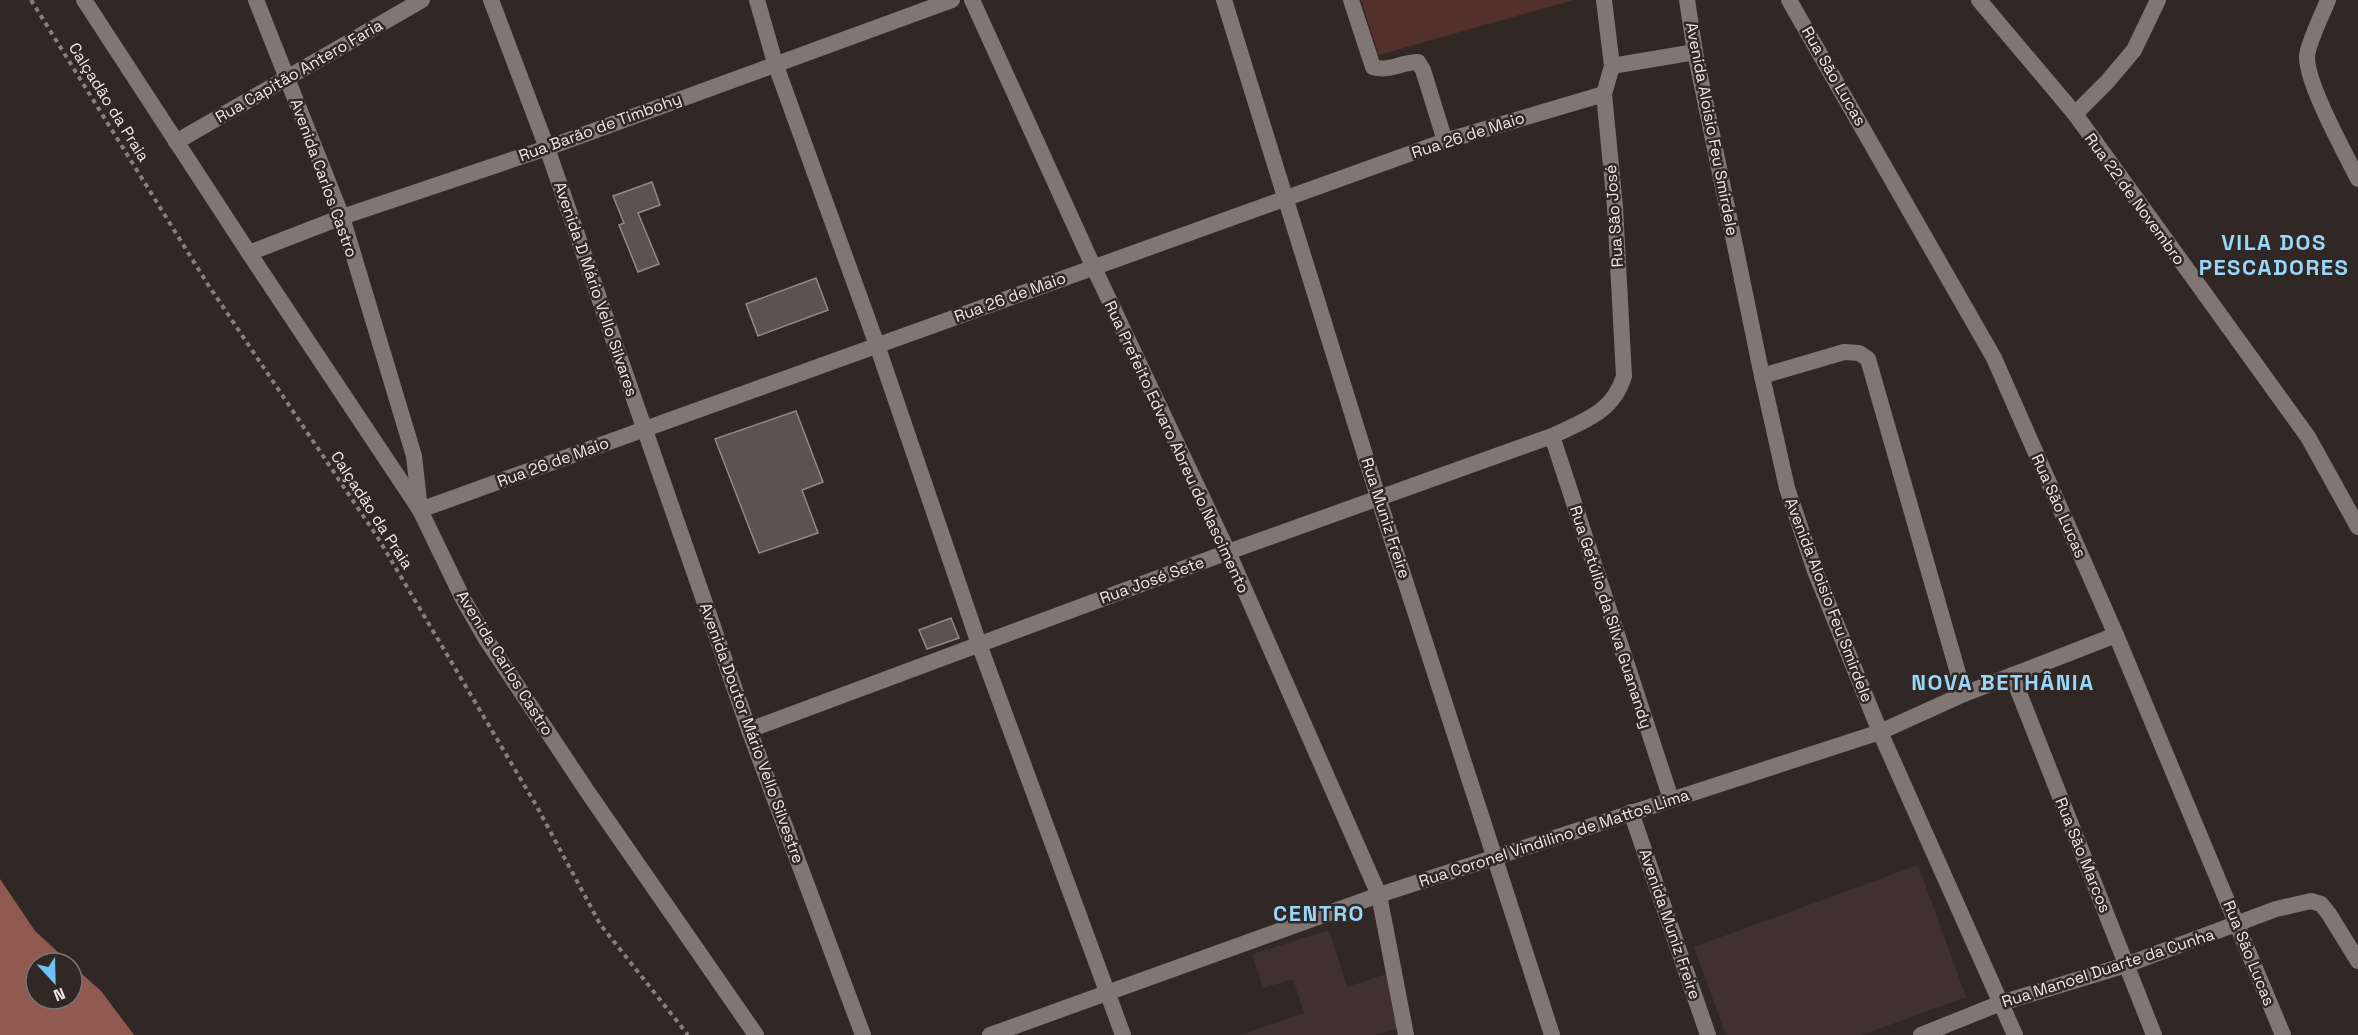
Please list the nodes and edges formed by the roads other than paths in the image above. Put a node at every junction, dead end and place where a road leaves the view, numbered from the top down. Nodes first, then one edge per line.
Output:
1 (84, 0) edge
2 (256, 0) edge
3 (422, 0) edge
4 (491, 0) edge
5 (757, 0) edge
6 (952, 0) edge
7 (972, 0) edge
8 (1224, 0) edge
9 (1351, 0) edge
10 (1604, 0) edge
11 (1687, 0) edge
12 (1789, 0) edge
13 (1979, 0) edge
14 (2158, 0) edge
15 (2328, 0) edge
16 (1695, 52) junction
17 (775, 63) junction
18 (1612, 66) junction
19 (286, 79) junction
20 (1604, 94) junction
21 (2074, 114) junction
22 (1445, 141) junction
23 (176, 142) junction
24 (547, 148) junction
25 (2358, 179) edge
26 (1287, 198) junction
27 (342, 217) junction
28 (249, 253) junction
29 (1094, 268) junction
30 (877, 345) junction
31 (1762, 376) junction
32 (1589, 419) joint
33 (645, 429) junction
34 (1552, 436) junction
35 (1378, 497) junction
36 (420, 510) junction
37 (2358, 527) edge
38 (1228, 552) junction
39 (2116, 635) junction
40 (979, 644) junction
41 (2012, 675) junction
42 (1964, 694) junction
43 (749, 730) junction
44 (1880, 732) junction
45 (1671, 799) junction
46 (1631, 812) junction
47 (1495, 856) junction
48 (1379, 895) junction
49 (2238, 925) junction
50 (2358, 961) edge
51 (2126, 965) junction
52 (1108, 993) junction
53 (2001, 1003) junction
54 (756, 1035) edge
55 (863, 1035) edge
56 (990, 1035) edge
57 (1123, 1035) edge
58 (1406, 1035) edge
59 (1552, 1035) edge
60 (1708, 1035) edge
61 (1921, 1035) edge
62 (2014, 1035) edge
63 (2154, 1035) edge
64 (2283, 1035) edge

1 - 23 street
2 - 19 street, Avenida Carlos Castro
3 - 19 street, Rua Capitão Antero Faria
4 - 24 street, Avenida D Mário Vello Silvares
5 - 17 street
6 - 17 street, Rua Barão de Timbohy
7 - 29 street, Rua Prefeito Edvaro Abreu do Nascimento
8 - 26 street, Rua Muniz Freire
9 - 22 street
10 - 18 street, Rua São José
11 - 16 street, Avenida Aloisio Feu Smirdele
12 - 39 street, Rua São Lucas
13 - 21 street, Rua 22 de Novembro
14 - 21 street
15 - 25 street
16 - 18 street
16 - 31 street, Avenida Aloisio Feu Smirdele
17 - 24 street, Rua Barão de Timbohy
17 - 30 street
18 - 20 street, Rua São José
19 - 23 street, Rua Capitão Antero Faria
19 - 27 street, Avenida Carlos Castro
20 - 22 street, Rua 26 de Maio
20 - 32 street, Rua São José
21 - 37 street, Rua 22 de Novembro
22 - 26 street, Rua 26 de Maio
23 - 28 street
24 - 27 street, Rua Barão de Timbohy
24 - 33 street, Avenida D Mário Vello Silvares
26 - 29 street, Rua 26 de Maio
26 - 35 street, Rua Muniz Freire
27 - 28 street, Rua Barão de Timbohy
27 - 36 street, Avenida Carlos Castro
28 - 36 street
29 - 30 street, Rua 26 de Maio
29 - 38 street, Rua Prefeito Edvaro Abreu do Nascimento
30 - 33 street, Rua 26 de Maio
30 - 40 street
31 - 42 street
31 - 44 street, Avenida Aloisio Feu Smirdele
32 - 34 street, Rua José Sete
33 - 36 street, Rua 26 de Maio
33 - 43 street, Avenida Doutor Mário Vello Silvestre
34 - 35 street, Rua José Sete
34 - 45 street, Rua Getúlio da Silva Guanandy
35 - 38 street, Rua José Sete
35 - 47 street, Rua Muniz Freire
36 - 54 street, Avenida Carlos Castro
38 - 40 street, Rua José Sete
38 - 48 street, Rua Prefeito Edvaro Abreu do Nascimento
39 - 41 street, Rua Coronel Vindilino de Mattos Lima
39 - 49 street, Rua São Lucas
40 - 43 street, Rua José Sete
40 - 52 street
41 - 42 street, Rua Coronel Vindilino de Mattos Lima
41 - 51 street, Rua São Marcos
42 - 44 street, Rua Coronel Vindilino de Mattos Lima
43 - 55 street, Avenida Doutor Mário Vello Silvestre
44 - 45 street, Rua Coronel Vindilino de Mattos Lima
44 - 53 street, Avenida Aloisio Feu Smirdele
45 - 46 street, Rua Coronel Vindilino de Mattos Lima
46 - 47 street, Rua Coronel Vindilino de Mattos Lima
46 - 60 street, Avenida Muniz Freire
47 - 48 street, Rua Coronel Vindilino de Mattos Lima
47 - 59 street, Rua Muniz Freire
48 - 52 street, Rua Coronel Vindilino de Mattos Lima
48 - 58 street, Rua Prefeito Edvaro Abreu do Nascimento
49 - 50 street, Rua Manoel Duarte da Cunha
49 - 51 street, Rua Manoel Duarte da Cunha
49 - 64 street, Rua São Lucas
51 - 53 street, Rua Manoel Duarte da Cunha
51 - 63 street, Rua São Marcos
52 - 56 street, Rua Coronel Vindilino de Mattos Lima
52 - 57 street
53 - 61 street, Rua Manoel Duarte da Cunha
53 - 62 street, Avenida Aloisio Feu Smirdele

